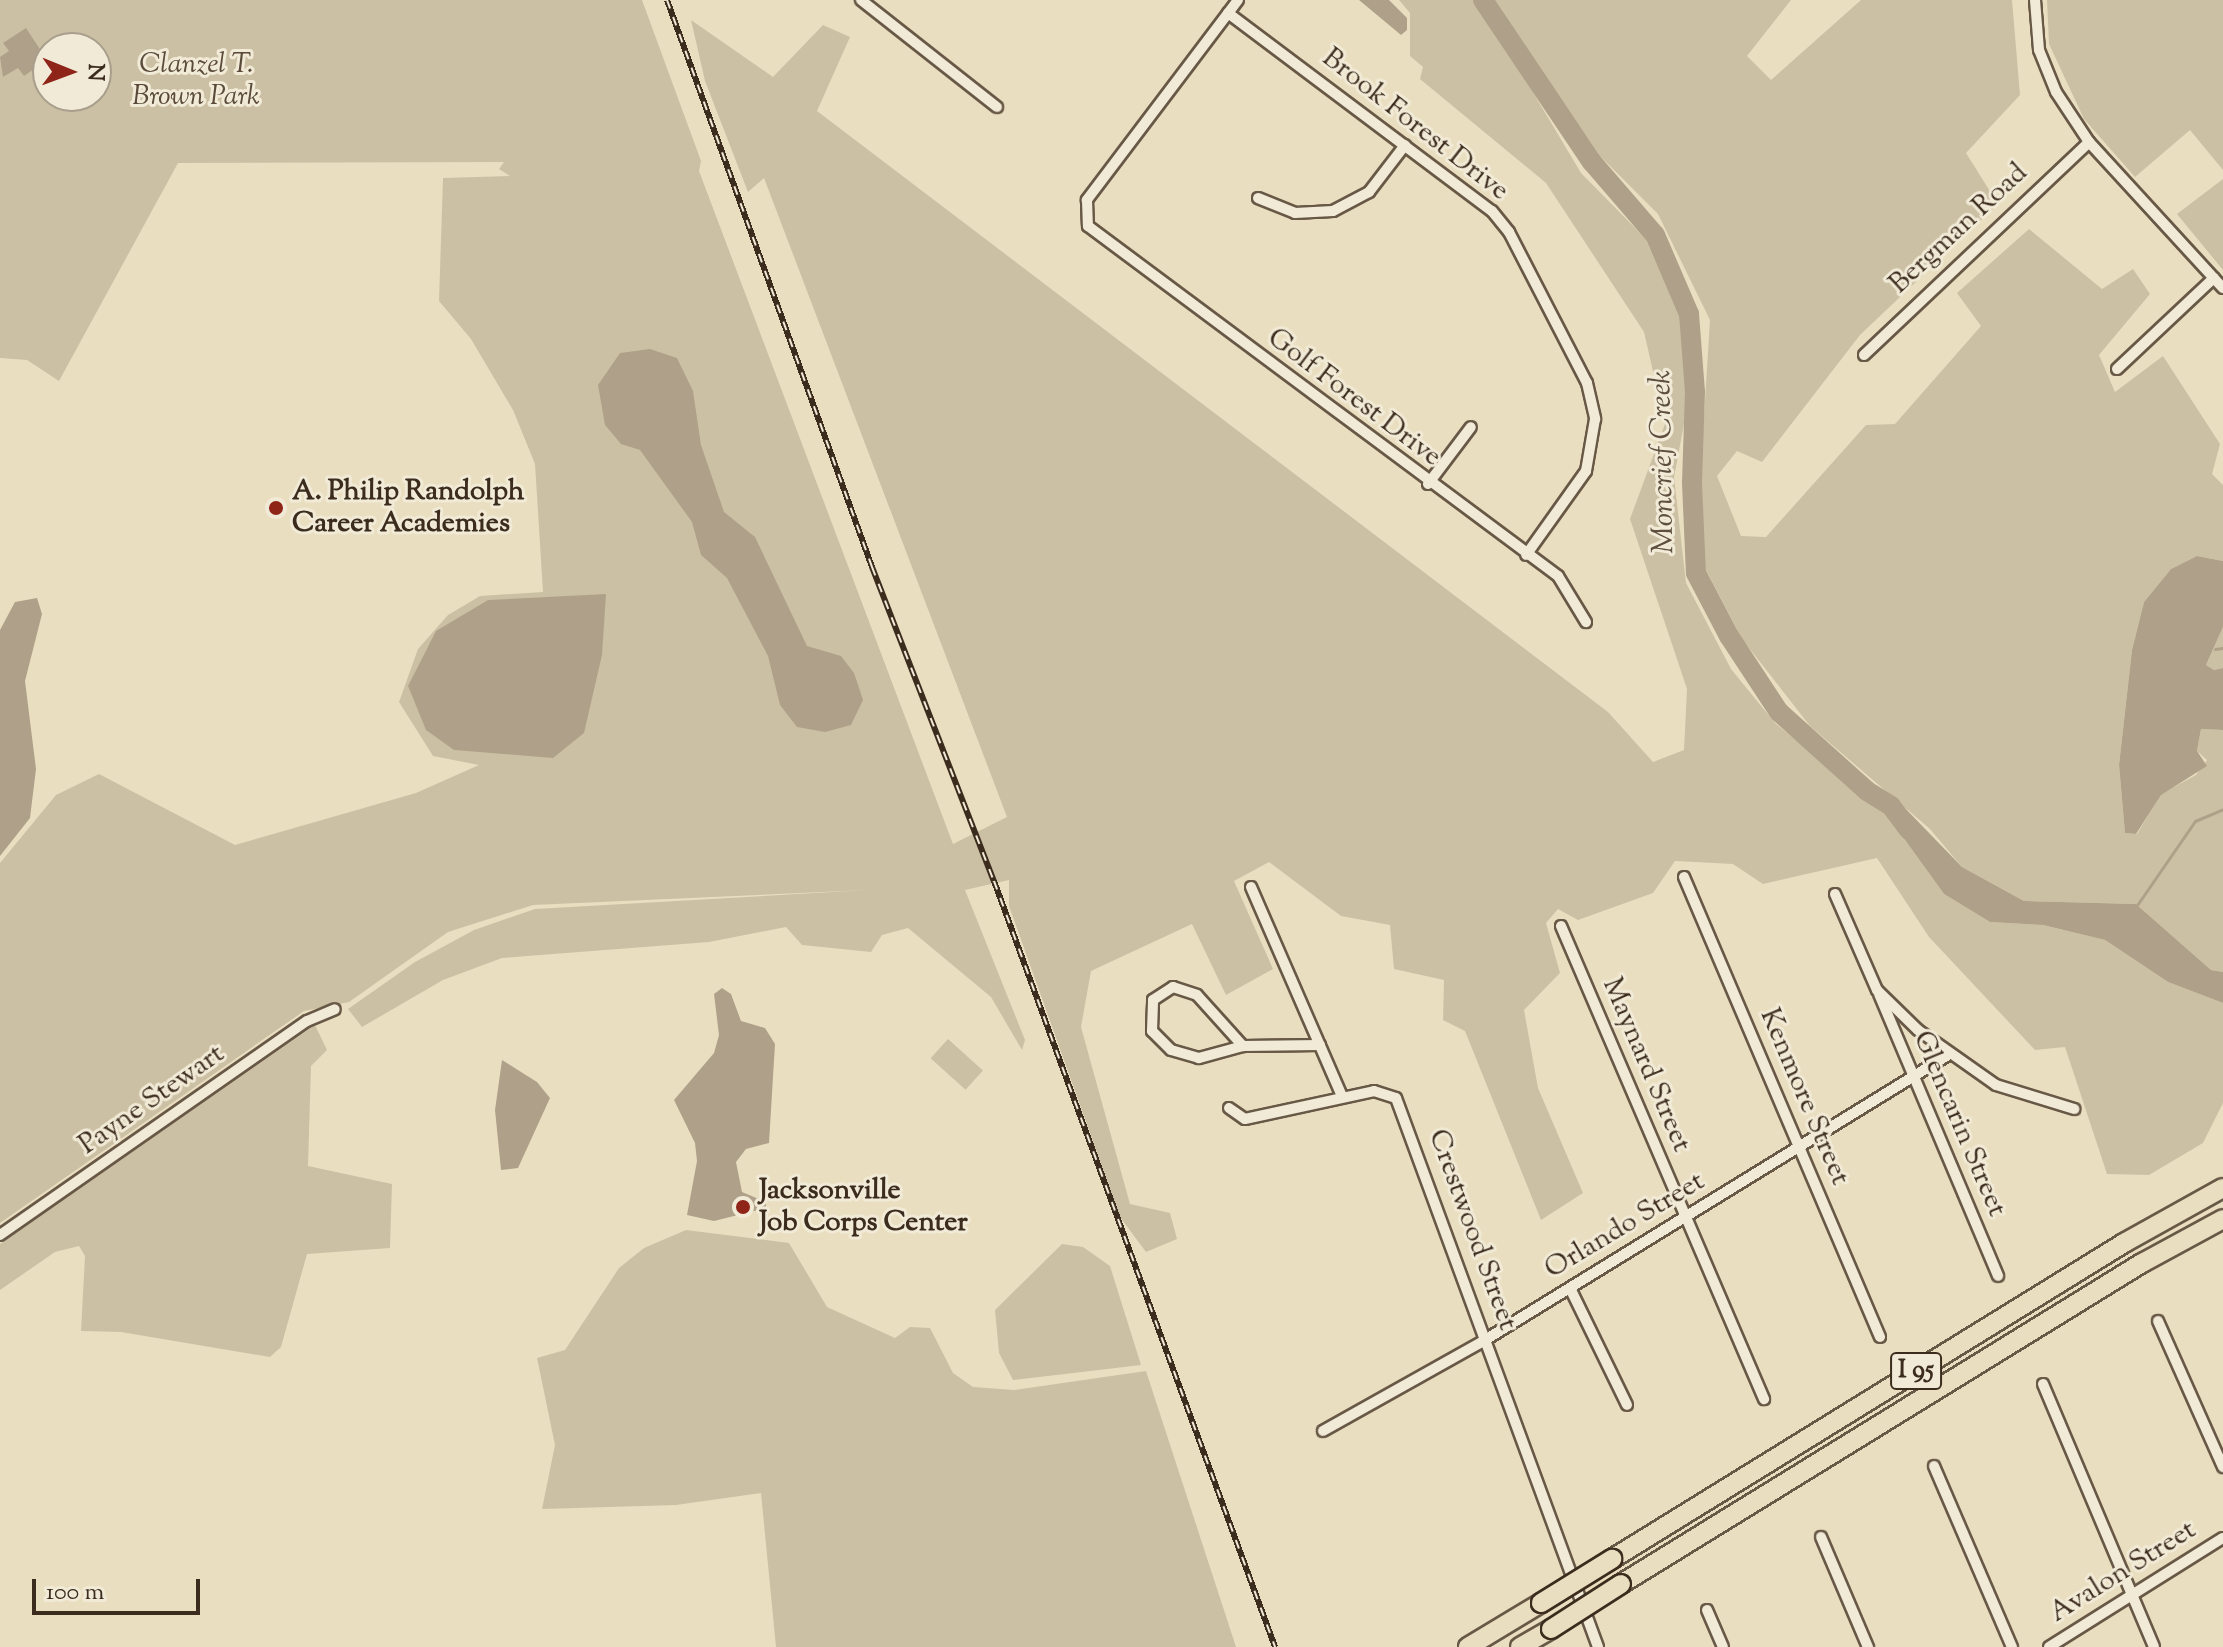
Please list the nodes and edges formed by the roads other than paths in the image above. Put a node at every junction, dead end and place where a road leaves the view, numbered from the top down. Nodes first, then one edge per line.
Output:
1 (861, 0) edge
2 (1238, 0) edge
3 (2035, 0) edge
4 (1228, 13) junction
5 (997, 107) dead end
6 (2089, 142) junction
7 (1405, 145) junction
8 (1258, 198) dead end
9 (2214, 278) junction
10 (2223, 288) edge
11 (1864, 355) dead end
12 (2117, 369) dead end
13 (1471, 427) dead end
14 (1428, 484) junction
15 (1526, 555) junction
16 (1586, 622) dead end
17 (1684, 877) dead end
18 (1251, 887) dead end
19 (1835, 894) dead end
20 (1561, 926) dead end
21 (1877, 990) junction
22 (335, 1009) dead end
23 (1320, 1045) junction
24 (1243, 1046) junction
25 (1948, 1055) junction
26 (1913, 1078) junction
27 (1342, 1096) junction
28 (1229, 1108) dead end
29 (2074, 1109) dead end
30 (1799, 1146) junction
31 (2223, 1188) edge
32 (1684, 1218) junction
33 (2223, 1219) edge
34 (0, 1235) edge
35 (1998, 1276) dead end
36 (1570, 1288) junction
37 (2158, 1321) dead end
38 (1880, 1337) dead end
39 (1485, 1340) junction
40 (2043, 1384) dead end
41 (1764, 1399) dead end
42 (1627, 1405) dead end
43 (1323, 1431) dead end
44 (1934, 1466) dead end
45 (2223, 1467) edge
46 (1821, 1537) dead end
47 (2223, 1538) edge
48 (2132, 1595) junction
49 (1707, 1610) dead end
50 (1468, 1647) edge
51 (1520, 1647) edge
52 (1598, 1647) edge
53 (1723, 1647) edge
54 (1868, 1647) edge
55 (2012, 1647) edge
56 (2049, 1647) edge
57 (2154, 1647) edge

1 - 5 street
2 - 4 street
3 - 6 street
4 - 7 street, Brook Forest Drive
4 - 14 street, Golf Forest Drive
6 - 9 street
6 - 11 street, Bergman Road
7 - 8 street
7 - 15 street, Brook Forest Drive
9 - 10 street
9 - 12 street
13 - 14 street
14 - 15 street, Golf Forest Drive
15 - 16 street, Golf Forest Drive
17 - 30 street, Kenmore Street
18 - 23 street
19 - 21 street, Glencarin Street
20 - 32 street, Maynard Street
21 - 25 street
21 - 26 street, Glencarin Street
22 - 34 street, Payne Stewart
23 - 24 street
23 - 27 street
24 - 24 street
25 - 26 street, Orlando Street
25 - 29 street
26 - 30 street, Orlando Street
26 - 35 street, Glencarin Street
27 - 28 street
27 - 39 street, Crestwood Street
30 - 32 street, Orlando Street
30 - 38 street, Kenmore Street
31 - 50 highway, I 95, bridge
32 - 36 street, Orlando Street
32 - 41 street, Maynard Street
33 - 51 highway, I 95, bridge
36 - 39 street, Orlando Street
36 - 42 street
37 - 45 street
39 - 43 street, Orlando Street
39 - 52 street, Crestwood Street
40 - 48 street
44 - 55 street
46 - 54 street
47 - 48 street, Avalon Street
48 - 56 street, Avalon Street
48 - 57 street
49 - 53 street

